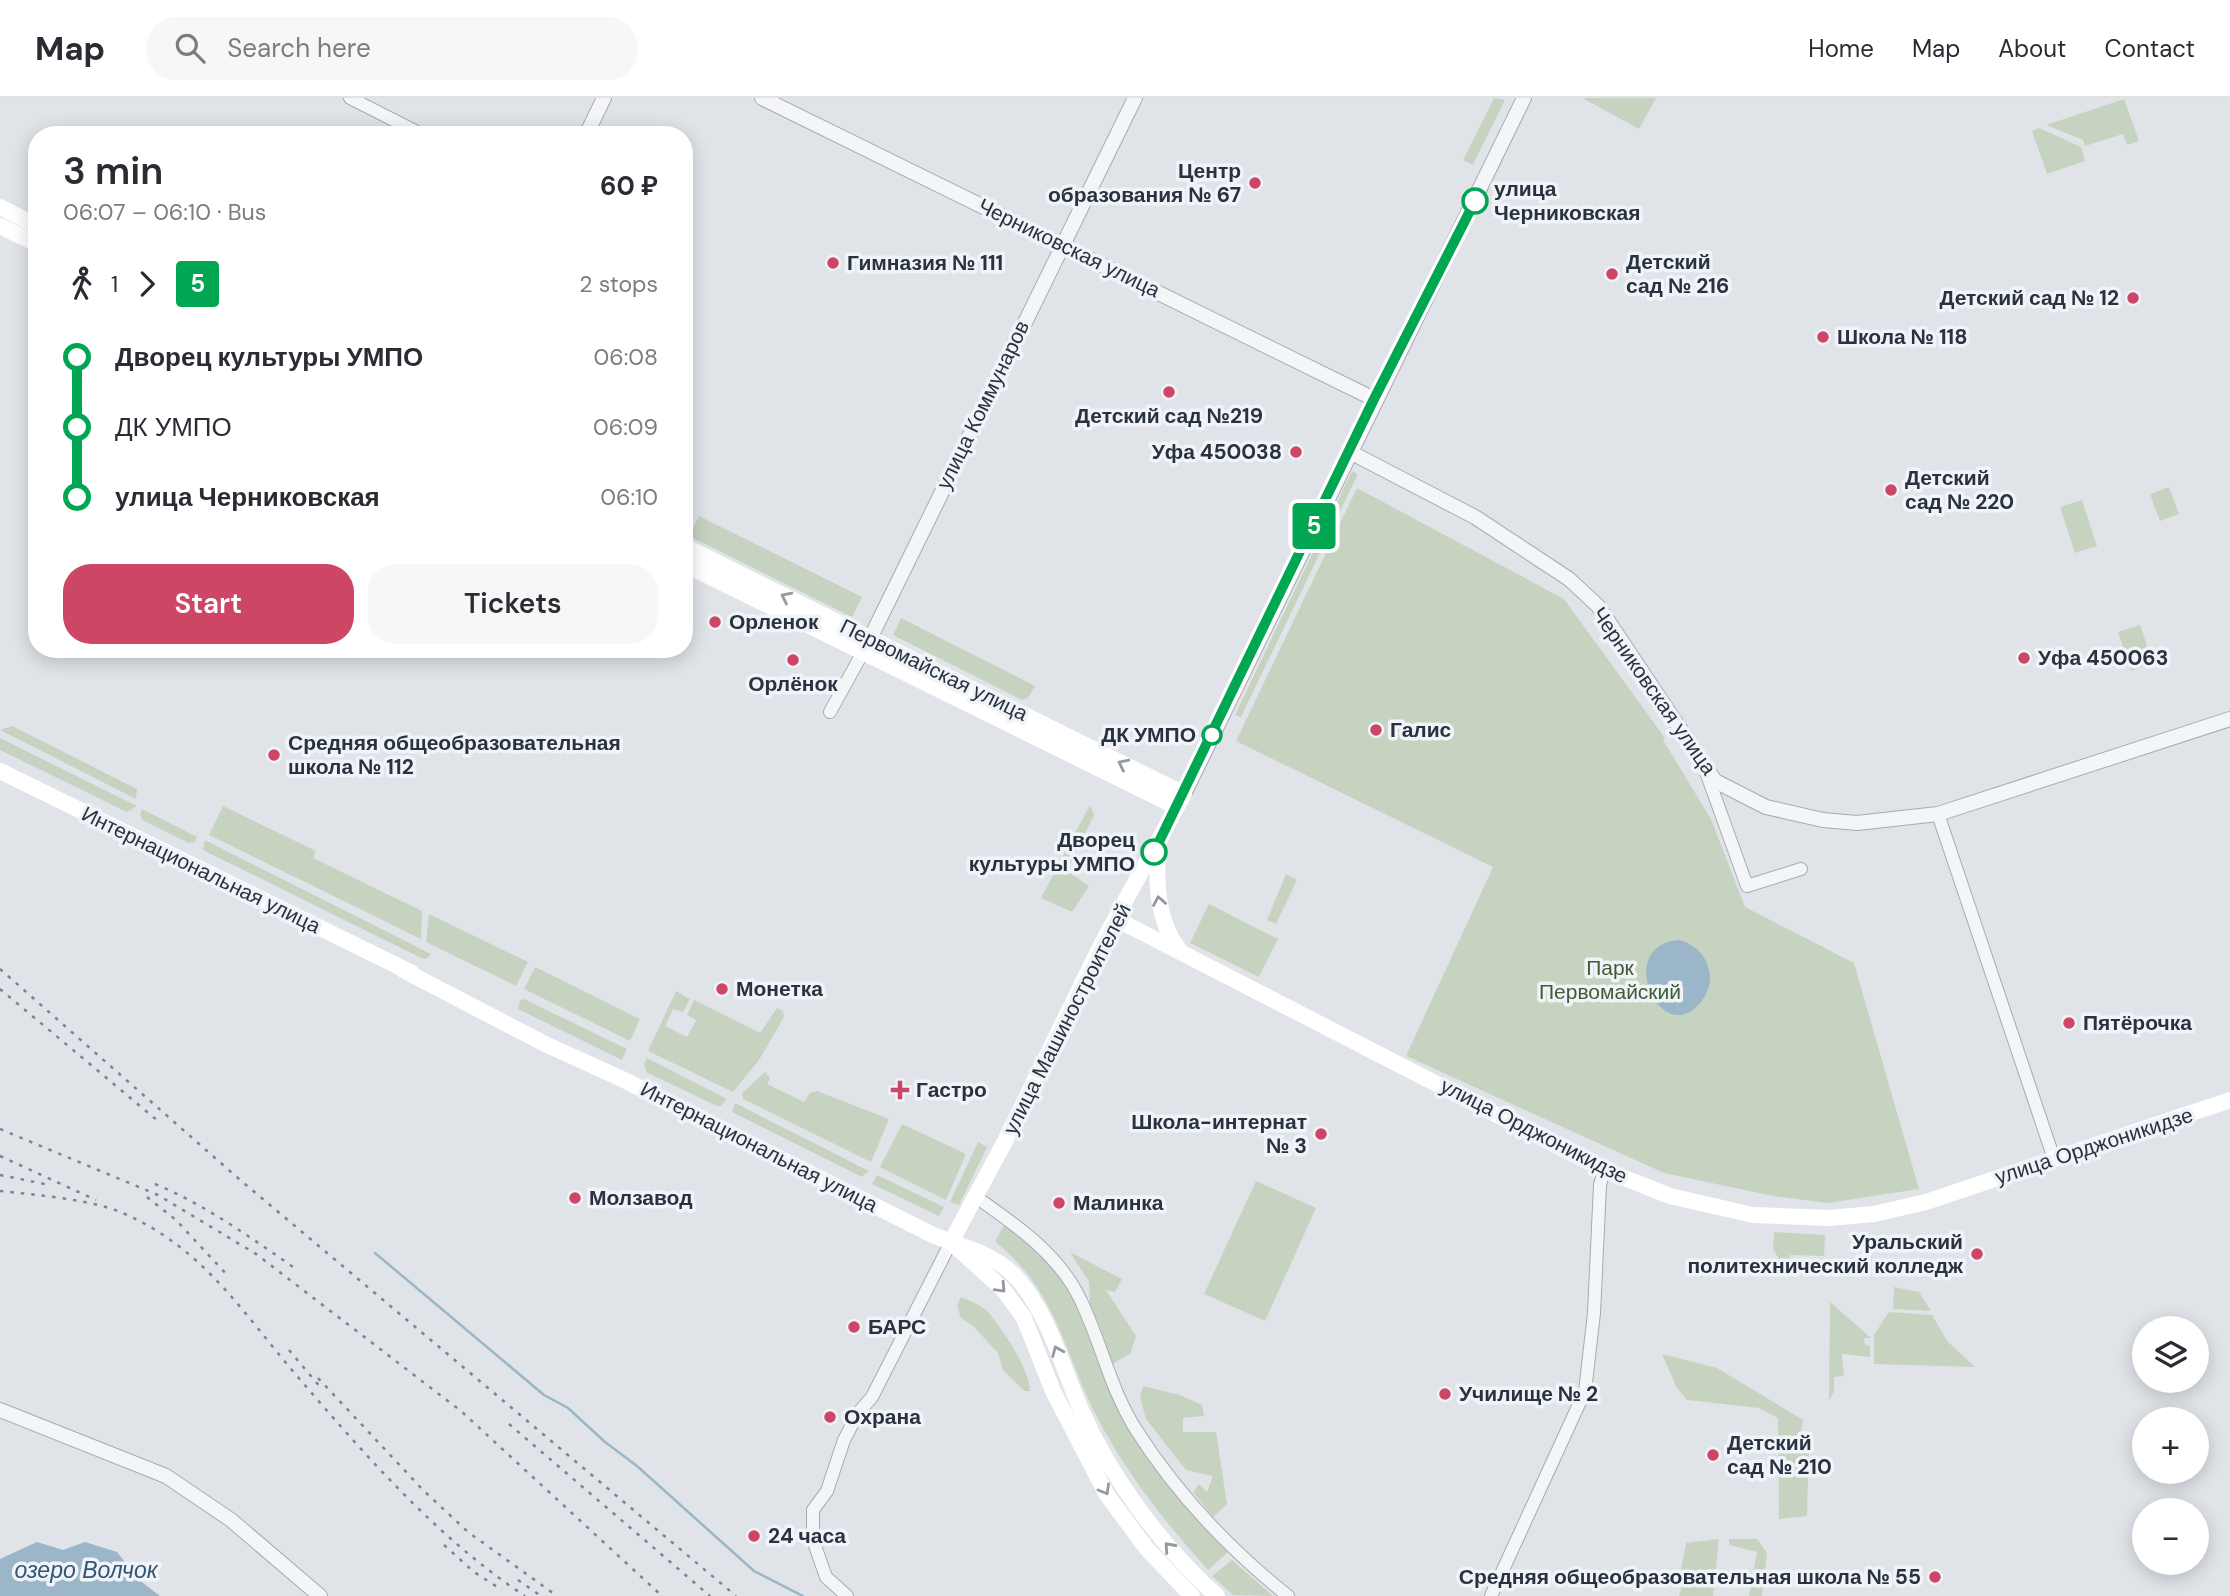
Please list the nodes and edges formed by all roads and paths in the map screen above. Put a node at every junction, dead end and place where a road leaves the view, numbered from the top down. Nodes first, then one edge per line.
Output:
1 (350, 98) edge
2 (604, 98) edge
3 (762, 98) edge
4 (1135, 98) edge
5 (1524, 98) edge
6 (405, 126) edge
7 (590, 126) edge
8 (0, 207) edge
9 (28, 221) edge
10 (0, 226) edge
11 (28, 240) edge
12 (1062, 244) junction
13 (1374, 399) junction
14 (1350, 452) junction
15 (693, 552) edge
16 (693, 568) edge
17 (866, 645) junction
18 (830, 712) dead end
19 (2230, 719) edge
20 (1705, 769) junction
21 (0, 771) edge
22 (1181, 801) junction
23 (1938, 814) junction
24 (1158, 846) junction
25 (1801, 869) dead end
26 (1116, 919) junction
27 (1181, 952) junction
28 (2230, 1100) edge
29 (2054, 1159) junction
30 (1604, 1170) junction
31 (976, 1197) junction
32 (951, 1242) junction
33 (0, 1410) edge
34 (320, 1596) edge
35 (847, 1596) edge
36 (1192, 1596) edge
37 (1217, 1596) edge
38 (1288, 1596) edge
39 (1491, 1596) edge

1 - 6 street
2 - 7 street
3 - 12 street, Черниковская улица
4 - 12 street, улица Коммунаров
5 - 13 street, улица Машиностроителей
8 - 9 main road
10 - 11 main road
12 - 13 street, Черниковская улица
12 - 17 street, улица Коммунаров
13 - 14 street, улица Машиностроителей
14 - 20 street, Черниковская улица
14 - 22 street, улица Машиностроителей
17 -> 15 main road, Первомайская улица
16 - 17 main road, Первомайская улица
17 - 18 street, улица Коммунаров
17 - 22 main road, Первомайская улица
19 - 23 street, Черниковская улица
20 - 23 street, Черниковская улица
20 - 25 street
21 - 32 main road, Интернациональная улица
22 - 24 main road, улица Машиностроителей
23 - 29 street
24 - 26 main road, улица Машиностроителей
27 -> 24 main road
26 - 27 main road, улица Орджоникидзе
26 - 31 main road, улица Машиностроителей
27 - 30 main road, улица Орджоникидзе
28 - 29 main road, улица Орджоникидзе
29 - 30 main road, улица Орджоникидзе
30 - 39 street
31 - 32 main road, улица Машиностроителей
31 - 38 street
32 - 35 street, улица Машиностроителей
32 -> 36 main road, Интернациональная улица
37 -> 32 main road, Интернациональная улица
33 - 34 street

